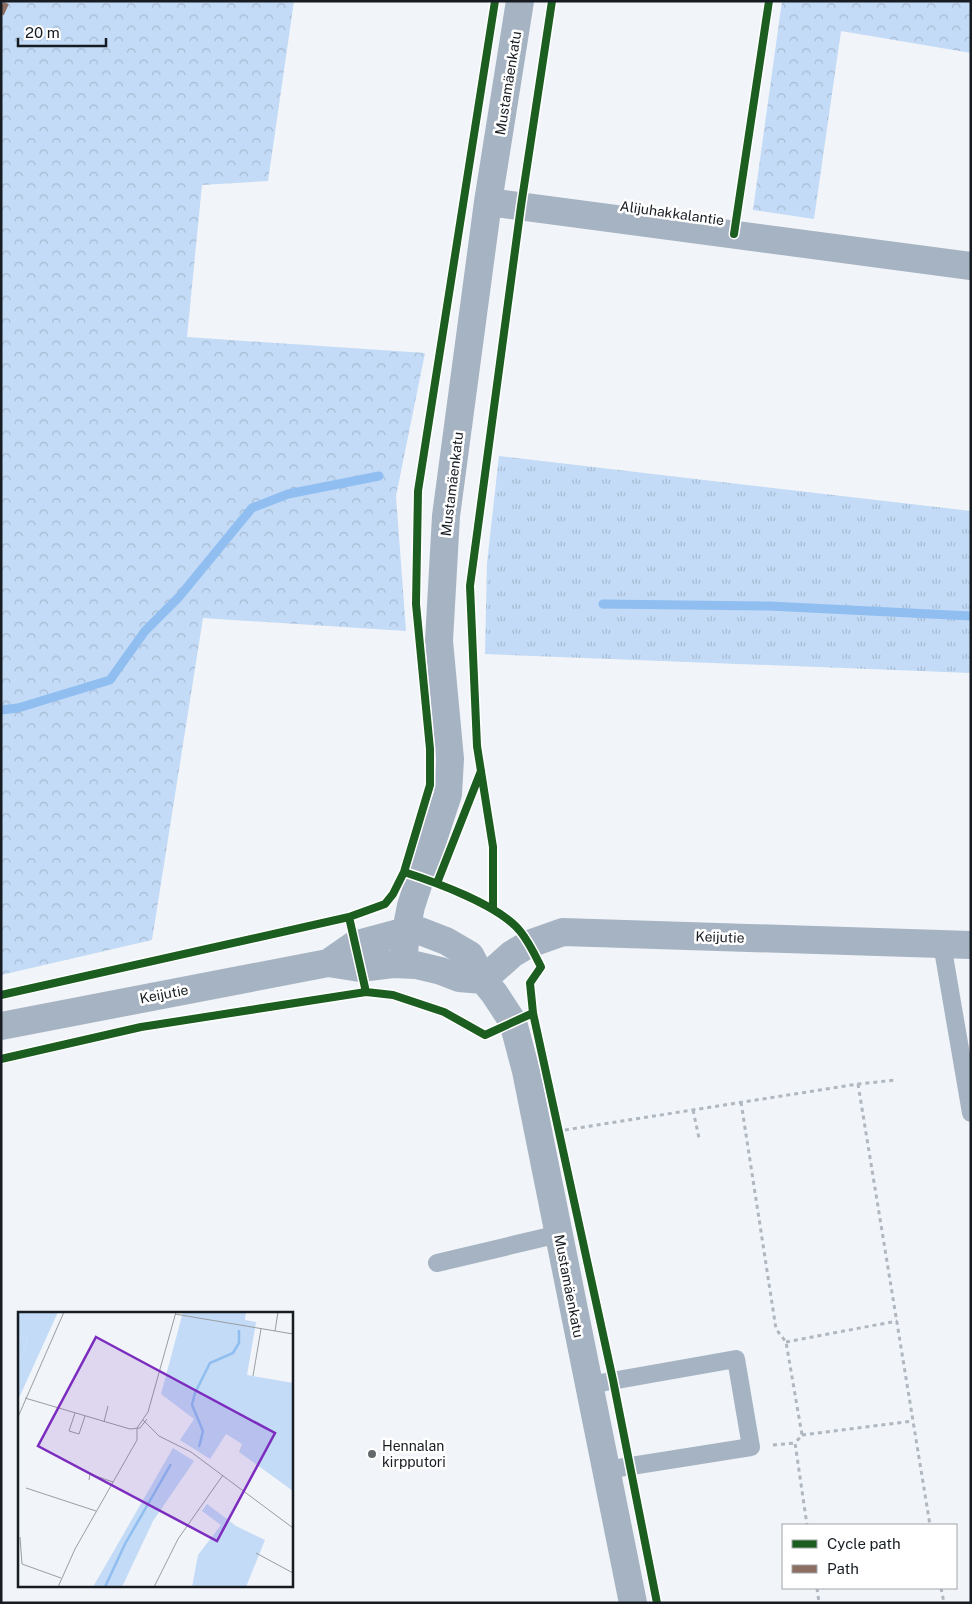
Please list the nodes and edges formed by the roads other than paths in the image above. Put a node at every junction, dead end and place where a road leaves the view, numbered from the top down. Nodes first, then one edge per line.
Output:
1 (520, 1) edge
2 (488, 202) junction
3 (971, 266) edge
4 (406, 931) junction
5 (942, 944) junction
6 (971, 945) edge
7 (328, 963) junction
8 (403, 964) junction
9 (483, 980) junction
10 (1, 1026) edge
11 (971, 1113) edge
12 (559, 1234) junction
13 (437, 1263) dead end
14 (589, 1385) junction
15 (606, 1470) junction
16 (633, 1603) edge

1 - 2 street, Mustamäenkatu
2 - 3 street, Alijuhakkalantie
2 - 4 street, Mustamäenkatu
4 - 7 street, Keijutie
4 - 8 street, Mustamäenkatu
4 - 9 street, Keijutie
5 - 6 street, Keijutie
5 - 9 street, Keijutie
5 - 11 lane
7 - 8 street, Keijutie
7 - 10 street, Keijutie
8 - 9 street, Keijutie
9 - 12 street, Mustamäenkatu
12 - 13 lane
12 - 14 street, Mustamäenkatu
14 - 15 street, Mustamäenkatu
14 - 15 lane
15 - 16 street, Mustamäenkatu

